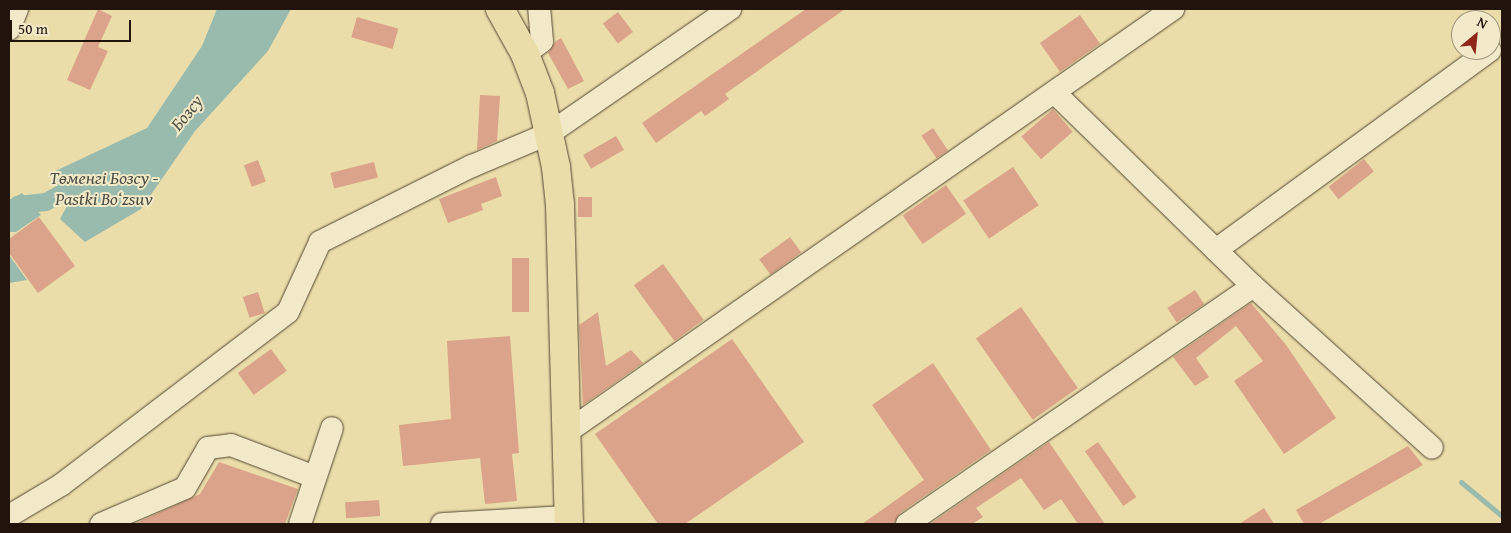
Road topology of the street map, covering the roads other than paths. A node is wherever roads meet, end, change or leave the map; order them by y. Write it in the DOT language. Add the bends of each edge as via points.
graph roads {
  1 [pos="17,9"];
  2 [pos="500,9"];
  3 [pos="539,9"];
  4 [pos="730,9"];
  5 [pos="1173,9"];
  6 [pos="9,29"];
  7 [pos="525,54"];
  8 [pos="1476,60"];
  9 [pos="1054,93"];
  10 [pos="550,133"];
  11 [pos="1216,250"];
  12 [pos="1253,286"];
  13 [pos="332,428"];
  14 [pos="564,434"];
  15 [pos="1432,448"];
  16 [pos="315,477"];
  17 [pos="9,516"];
  18 [pos="568,521"];
  19 [pos="101,524"];
  20 [pos="300,524"];
  21 [pos="442,524"];
  22 [pos="907,524"];
  1 -- 6 [label="street"];
  2 -- 7 [label="main road"];
  3 -- 7 [label="street" via="542,42"];
  4 -- 10 [label="street"];
  5 -- 9 [label="street"];
  7 -- 10 [label="main road"];
  8 -- 11 [label="street"];
  9 -- 11 [label="street"];
  9 -- 14 [label="street"];
  10 -- 14 [label="main road" via="560,206"];
  10 -- 17 [label="street" via="472,166 320,242 288,312 61,485"];
  11 -- 12 [label="street"];
  12 -- 15 [label="street"];
  12 -- 22 [label="street"];
  13 -- 16 [label="street"];
  14 -- 18 [label="main road"];
  16 -- 19 [label="street" via="231,446 208,448 185,488"];
  16 -- 20 [label="street"];
  18 -- 21 [label="street"];
}
